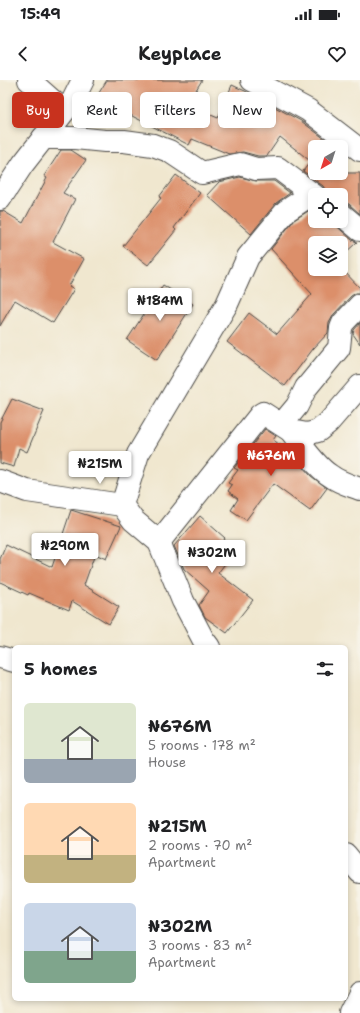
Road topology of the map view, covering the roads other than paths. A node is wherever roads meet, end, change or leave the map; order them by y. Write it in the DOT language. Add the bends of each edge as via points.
graph roads {
  1 [pos="29,80"];
  2 [pos="83,80"];
  3 [pos="252,80"];
  4 [pos="43,92"];
  5 [pos="64,111"];
  6 [pos="51,128"];
  7 [pos="43,138"];
  8 [pos="360,150"];
  9 [pos="308,190"];
  10 [pos="308,198"];
  11 [pos="0,199"];
  12 [pos="348,220"];
  13 [pos="360,230"];
  14 [pos="360,305"];
  15 [pos="360,386"];
  16 [pos="287,427"];
  17 [pos="0,481"];
  18 [pos="360,488"];
  19 [pos="122,504"];
  20 [pos="159,542"];
  21 [pos="208,645"];
  22 [pos="0,657"];
  23 [pos="12,660"];
  24 [pos="348,857"];
  25 [pos="360,872"];
  26 [pos="360,993"];
  27 [pos="350,1013"];
  1 -- 4 [label="street"];
  2 -- 5 [label="street"];
  3 -- 8 [label="street" via="308,110"];
  6 -- 7 [label="street"];
  7 -- 9 [label="street" via="124,141 153,146 169,151 202,173 240,164 256,169 278,168"];
  7 -- 11 [label="street"];
  10 -- 19 [label="street" via="286,211 248,257 227,304 138,454"];
  12 -- 13 [label="street"];
  14 -- 16 [label="street" via="343,323 338,348 306,388"];
  15 -- 16 [label="street" via="328,423 318,430 307,434"];
  16 -- 18 [label="street" via="304,450 330,476"];
  16 -- 20 [label="street" via="263,413 260,415"];
  17 -- 19 [label="street" via="27,491"];
  19 -- 20 [label="street" via="133,520"];
  20 -- 21 [label="street" via="183,601"];
  22 -- 23 [label="street"];
  24 -- 25 [label="street"];
  26 -- 27 [label="street"];
}
